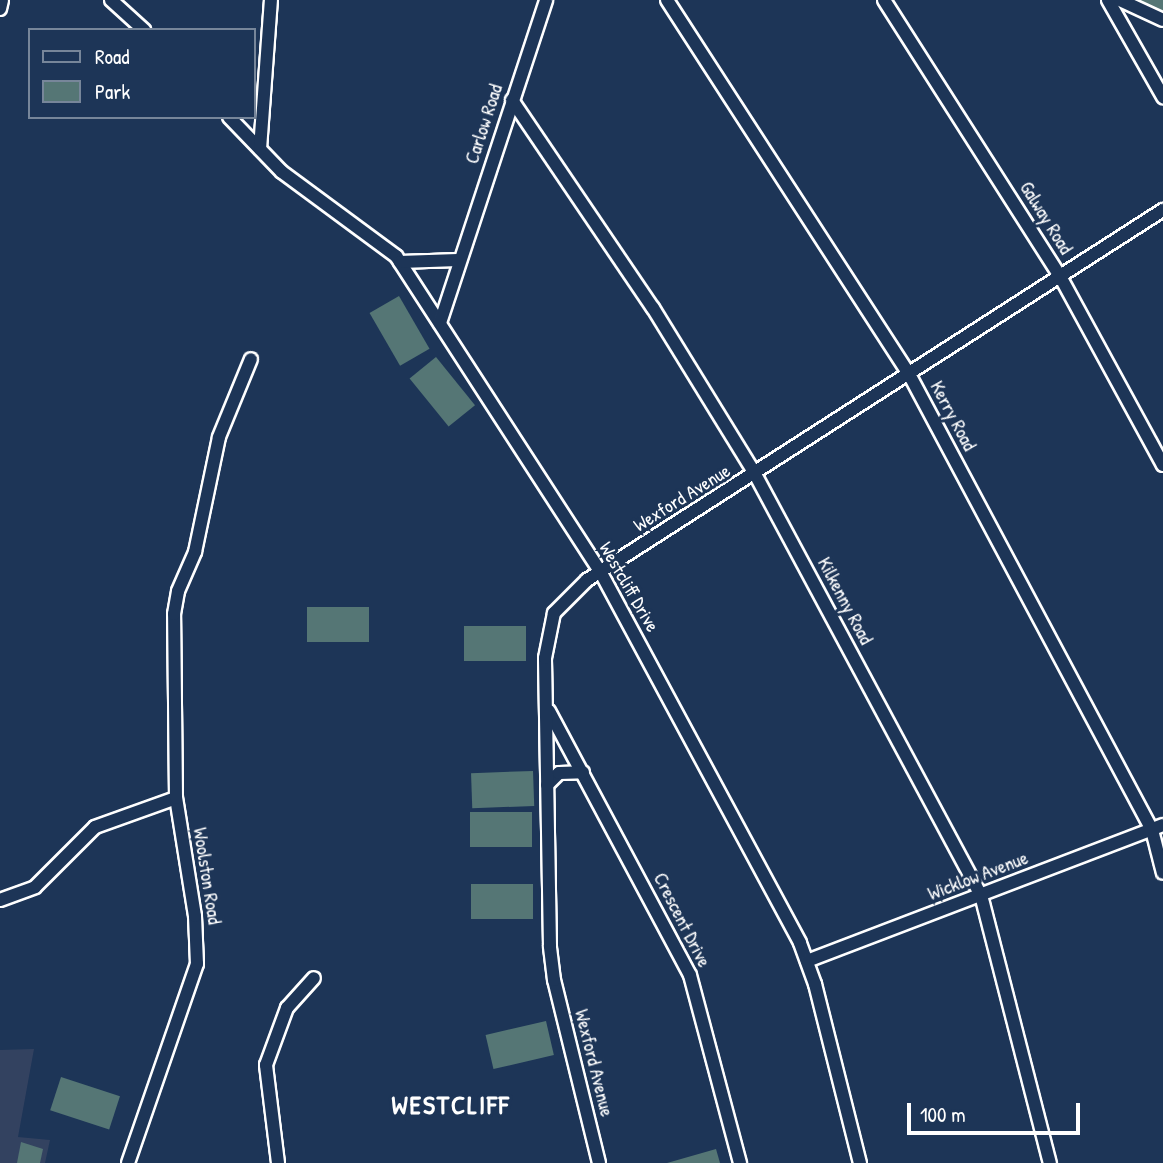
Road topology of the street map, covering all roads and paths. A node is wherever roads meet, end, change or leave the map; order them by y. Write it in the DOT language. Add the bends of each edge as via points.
graph roads {
  1 [pos="2,0"];
  2 [pos="111,0"];
  3 [pos="271,0"];
  4 [pos="545,0"];
  5 [pos="667,0"];
  6 [pos="884,0"];
  7 [pos="1108,0"];
  8 [pos="1120,0"];
  9 [pos="0,9"];
  10 [pos="1163,20"];
  11 [pos="142,28"];
  12 [pos="1163,96"];
  13 [pos="512,100"];
  14 [pos="231,119"];
  15 [pos="260,149"];
  16 [pos="1163,210"];
  17 [pos="458,260"];
  18 [pos="400,262"];
  19 [pos="1061,278"];
  20 [pos="440,323"];
  21 [pos="251,359"];
  22 [pos="909,374"];
  23 [pos="1163,465"];
  24 [pos="755,474"];
  25 [pos="600,571"];
  26 [pos="548,710"];
  27 [pos="583,772"];
  28 [pos="547,785"];
  29 [pos="176,798"];
  30 [pos="1158,827"];
  31 [pos="1163,873"];
  32 [pos="981,895"];
  33 [pos="0,900"];
  34 [pos="807,961"];
  35 [pos="314,978"];
  36 [pos="128,1163"];
  37 [pos="278,1163"];
  38 [pos="599,1163"];
  39 [pos="740,1163"];
  40 [pos="860,1163"];
  41 [pos="1050,1163"];
  1 -- 9 [label="street"];
  2 -- 11 [label="street"];
  3 -- 15 [label="street"];
  4 -- 13 [label="street, Carlow Road"];
  5 -- 22 [label="street, Kerry Road"];
  6 -- 19 [label="street, Galway Road"];
  7 -- 12 [label="street"];
  8 -- 10 [label="street"];
  13 -- 17 [label="street, Carlow Road"];
  13 -- 24 [label="street, Kilkenny Road" via="653,308"];
  14 -- 15 [label="street, Westcliff Drive"];
  15 -- 18 [label="street, Westcliff Drive" via="282,172 381,241"];
  16 -- 19 [label="street, Wexford Avenue"];
  17 -- 18 [label="street"];
  17 -- 20 [label="street, Carlow Road"];
  18 -- 20 [label="street, Westcliff Drive"];
  19 -- 22 [label="street, Wexford Avenue"];
  19 -- 23 [label="street, Galway Road"];
  20 -- 25 [label="street, Westcliff Drive"];
  21 -- 29 [label="street, Woolston Road" via="219,437 195,552 180,585 174,614"];
  22 -- 24 [label="street, Wexford Avenue"];
  22 -- 30 [label="street, Kerry Road"];
  24 -- 25 [label="street, Wexford Avenue"];
  24 -- 32 [label="street, Kilkenny Road"];
  25 -- 26 [label="street, Wexford Avenue" via="569,593 551,619 545,643"];
  25 -- 34 [label="street, Westcliff Drive"];
  26 -- 27 [label="street, Crescent Drive"];
  26 -- 28 [label="street, Wexford Avenue"];
  27 -- 28 [label="street" via="559,773"];
  27 -- 39 [label="street, Crescent Drive" via="690,975"];
  28 -- 38 [label="street, Wexford Avenue" via="552,969"];
  29 -- 33 [label="street" via="95,827 35,887"];
  29 -- 36 [label="street, Woolston Road" via="195,916 197,964"];
  30 -- 31 [label="street, Kerry Road"];
  30 -- 32 [label="street, Wicklow Avenue"];
  32 -- 34 [label="street, Wicklow Avenue"];
  32 -- 41 [label="street, Kilkenny Road"];
  34 -- 40 [label="street, Westcliff Drive"];
  35 -- 37 [label="street" via="287,1008 267,1065"];
}
